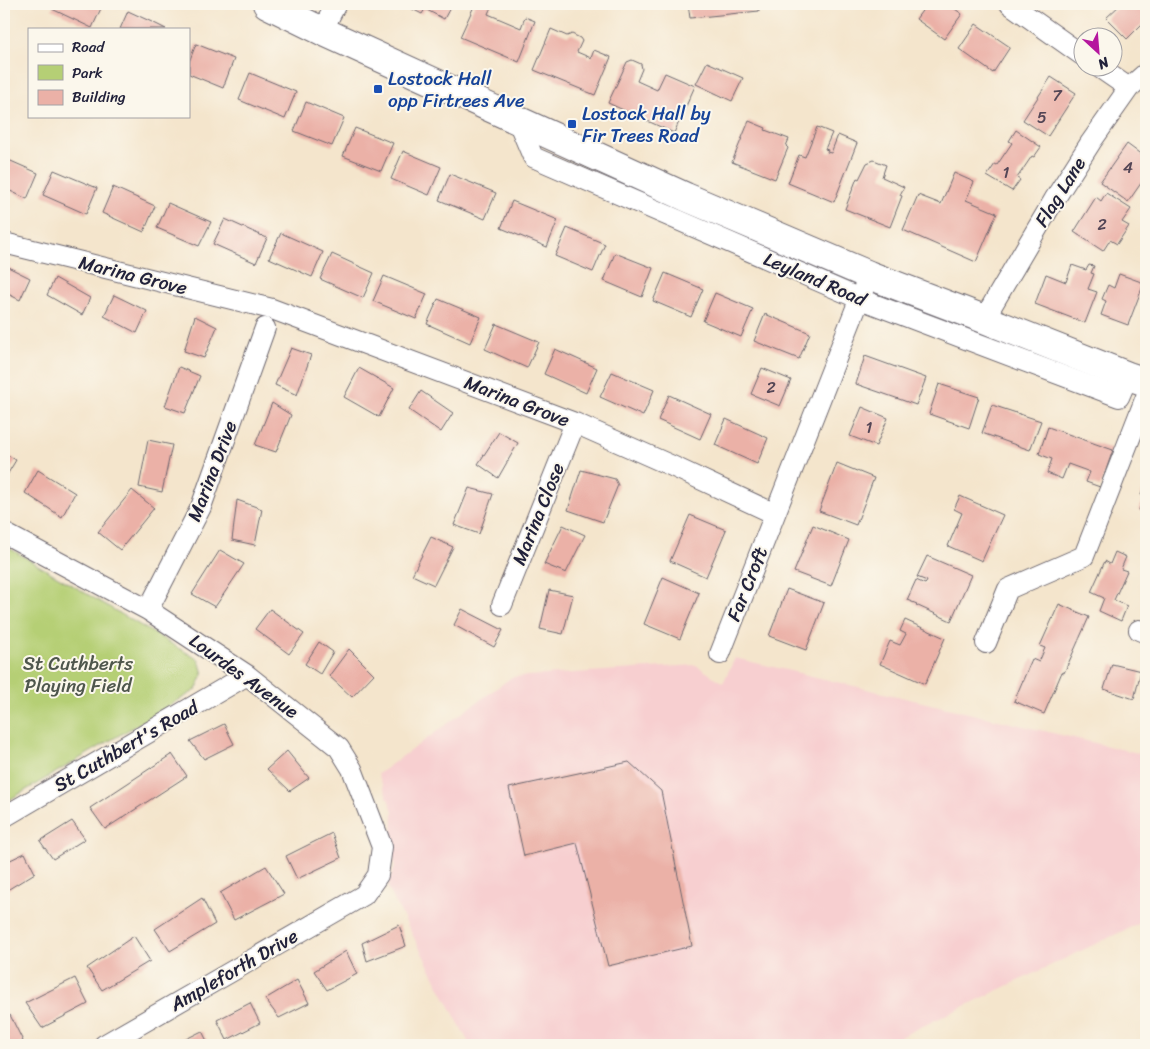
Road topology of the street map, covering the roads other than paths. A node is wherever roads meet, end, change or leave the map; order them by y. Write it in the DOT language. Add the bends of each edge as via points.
graph roads {
  1 [pos="267,4"];
  2 [pos="336,4"];
  3 [pos="1010,4"];
  4 [pos="322,31"];
  5 [pos="1072,48"];
  6 [pos="1146,72"];
  7 [pos="1114,78"];
  8 [pos="1129,88"];
  9 [pos="4,243"];
  10 [pos="865,287"];
  11 [pos="984,319"];
  12 [pos="265,328"];
  13 [pos="1137,379"];
  14 [pos="1146,397"];
  15 [pos="575,423"];
  16 [pos="775,514"];
  17 [pos="4,533"];
  18 [pos="502,605"];
  19 [pos="148,610"];
  20 [pos="986,643"];
  21 [pos="720,654"];
  22 [pos="247,675"];
  23 [pos="4,817"];
  24 [pos="364,895"];
  25 [pos="104,1045"];
  1 -- 4 [label="main road, Leyland Road"];
  2 -- 4 [label="street"];
  3 -- 5 [label="street"];
  4 -- 10 [label="main road, Leyland Road" via="686,197"];
  6 -- 8 [label="street, Flag Lane"];
  7 -- 8 [label="street"];
  8 -- 11 [label="street, Flag Lane" via="1054,200"];
  9 -- 15 [label="street, Marina Grove" via="272,309"];
  10 -- 11 [label="main road, Leyland Road"];
  10 -- 13 [label="street, Leyland Road" via="1119,397"];
  10 -- 16 [label="street"];
  11 -- 13 [label="main road, Leyland Road"];
  12 -- 19 [label="street, Marina Drive" via="201,507"];
  14 -- 20 [label="street" via="1084,556 1008,589"];
  15 -- 16 [label="street, Marina Grove"];
  15 -- 18 [label="street, Marina Close"];
  16 -- 21 [label="street, Far Croft"];
  17 -- 19 [label="street, Lourdes Avenue"];
  19 -- 22 [label="street, Lourdes Avenue"];
  22 -- 23 [label="street, St Cuthbert's Road"];
  22 -- 24 [label="street, Lourdes Avenue" via="340,748 352,769 382,847 378,875"];
  24 -- 25 [label="street, Ampleforth Drive"];
}
